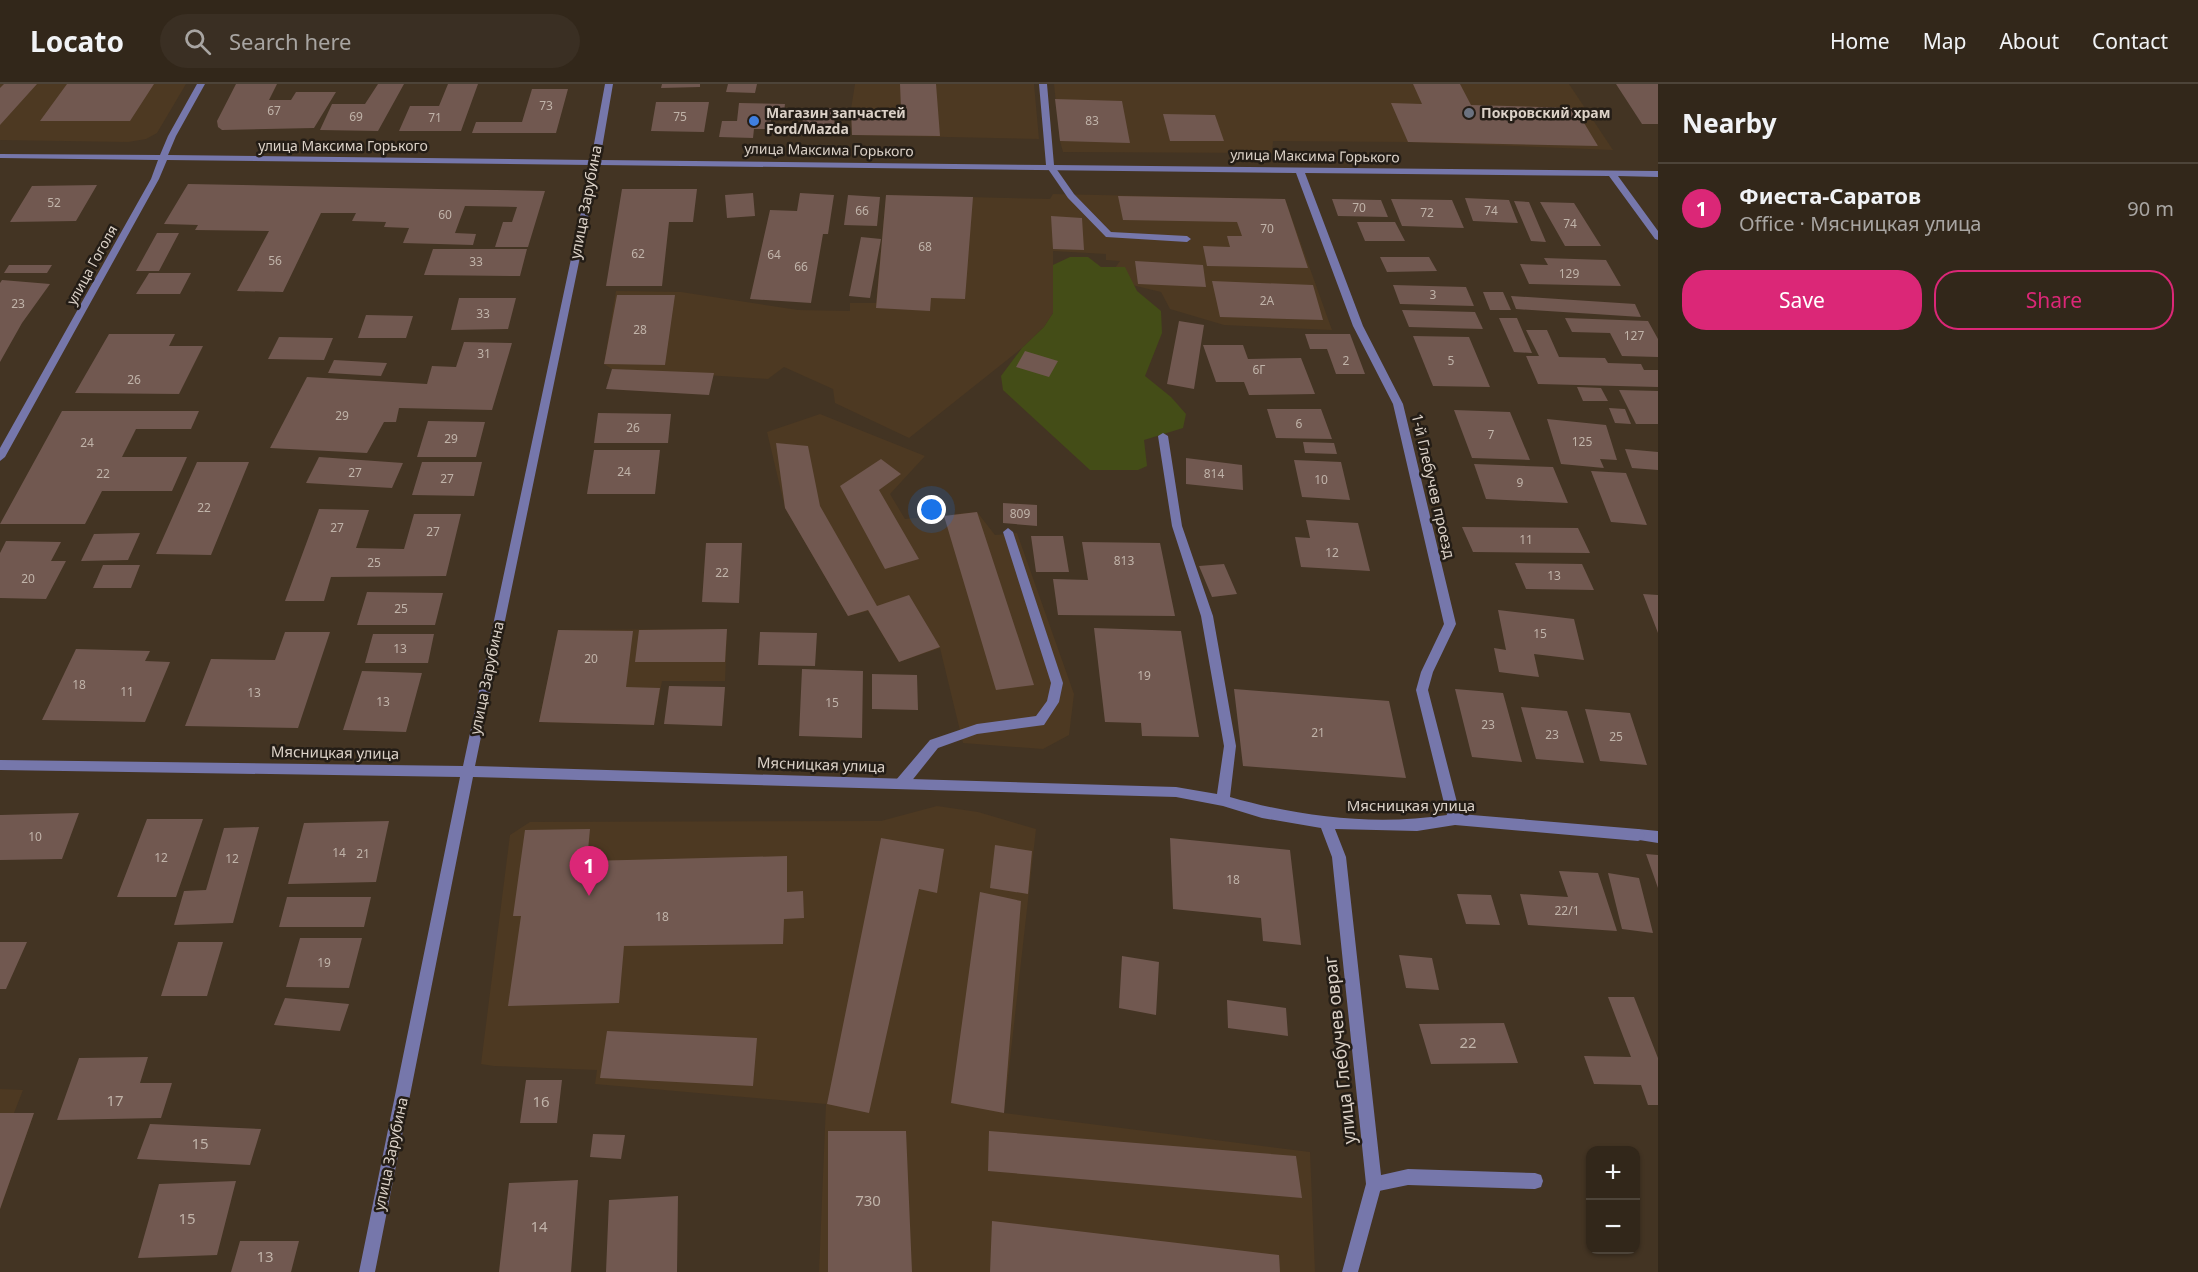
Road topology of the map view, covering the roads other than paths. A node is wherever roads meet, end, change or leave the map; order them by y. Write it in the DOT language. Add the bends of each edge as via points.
graph roads {
  1 [pos="201,84"];
  2 [pos="609,84"];
  3 [pos="1043,84"];
  4 [pos="0,156"];
  5 [pos="163,158"];
  6 [pos="594,161"];
  7 [pos="1050,166"];
  8 [pos="1299,170"];
  9 [pos="1612,174"];
  10 [pos="1658,174"];
  11 [pos="1658,237"];
  12 [pos="1187,239"];
  13 [pos="1163,436"];
  14 [pos="0,457"];
  15 [pos="1008,532"];
  16 [pos="0,765"];
  17 [pos="468,772"];
  18 [pos="901,784"];
  19 [pos="1224,801"];
  20 [pos="1455,819"];
  21 [pos="1326,822"];
  22 [pos="1658,837"];
  23 [pos="1535,1181"];
  24 [pos="1374,1184"];
  25 [pos="367,1272"];
  26 [pos="1350,1272"];
  1 -- 5 [label="street, улица Гоголя"];
  2 -- 6 [label="street, улица Зарубина"];
  3 -- 7 [label="street" via="1040,95"];
  4 -- 5 [label="street, улица Максима Горького"];
  5 -- 6 [label="street, улица Максима Горького"];
  5 -- 14 [label="street, улица Гоголя" via="155,179"];
  6 -- 7 [label="street, улица Максима Горького"];
  6 -- 17 [label="street, улица Зарубина"];
  7 -- 8 [label="street, улица Максима Горького"];
  7 -- 12 [label="street" via="1071,196 1109,235"];
  8 -- 9 [label="street, улица Максима Горького"];
  8 -- 20 [label="street, 1-й Глебучев проезд" via="1358,326 1401,416 1450,624 1422,690"];
  9 -- 10 [label="street, улица Максима Горького"];
  9 -- 11 [label="street"];
  13 -- 19 [label="street" via="1177,526 1207,616 1230,746"];
  15 -- 18 [label="street" via="1057,683 1053,702 1040,721 977,729 934,744"];
  16 -- 17 [label="street, Мясницкая улица"];
  17 -- 18 [label="street, Мясницкая улица"];
  17 -- 25 [label="street, улица Зарубина"];
  18 -- 19 [label="street, Мясницкая улица" via="1176,792"];
  19 -- 21 [label="street, Мясницкая улица" via="1262,812"];
  20 -- 21 [label="street, Мясницкая улица" via="1417,825"];
  20 -- 22 [label="street, Мясницкая улица"];
  21 -- 24 [label="street, улица Глебучев овраг" via="1339,857"];
  23 -- 24 [label="street" via="1408,1177"];
  24 -- 26 [label="street, улица Глебучев овраг"];
}
